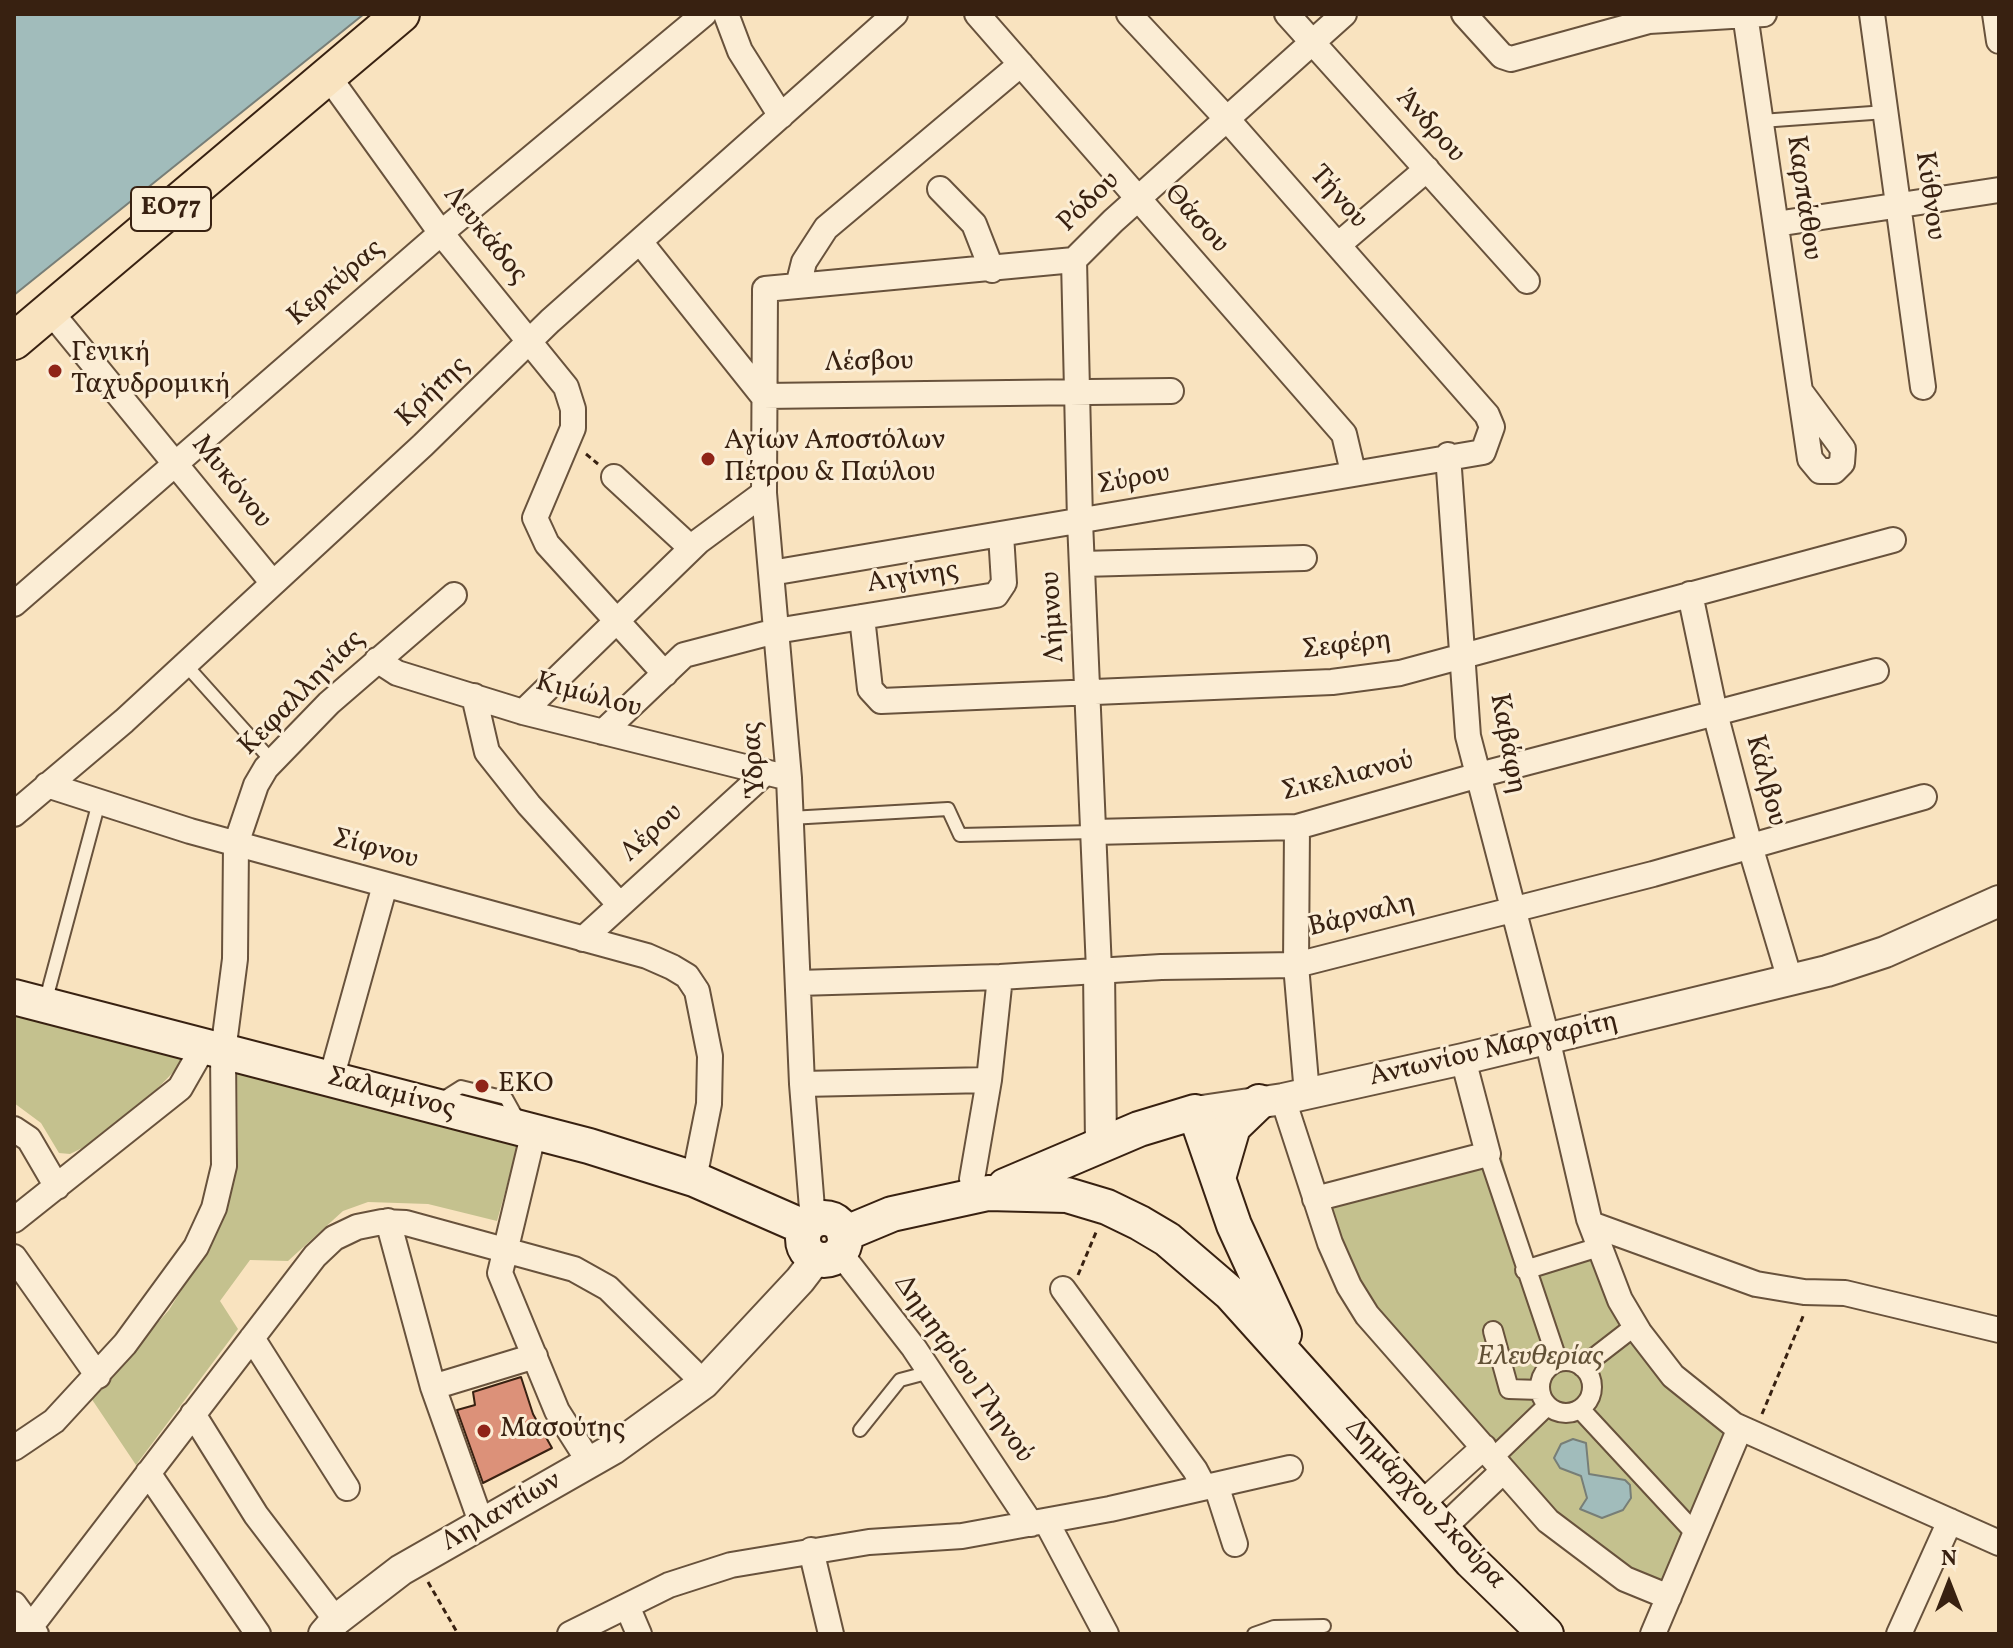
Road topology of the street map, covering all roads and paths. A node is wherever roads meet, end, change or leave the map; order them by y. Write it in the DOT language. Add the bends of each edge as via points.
graph roads {
  1 [pos="401,14"];
  2 [pos="704,14"];
  3 [pos="726,14"];
  4 [pos="895,14"];
  5 [pos="977,14"];
  6 [pos="1129,14"];
  7 [pos="1287,14"];
  8 [pos="1344,14"];
  9 [pos="1464,14"];
  10 [pos="1872,14"];
  11 [pos="1995,14"];
  12 [pos="1752,15"];
  13 [pos="1999,41"];
  14 [pos="1312,42"];
  15 [pos="1021,64"];
  16 [pos="328,76"];
  17 [pos="1886,112"];
  18 [pos="781,116"];
  19 [pos="1227,119"];
  20 [pos="1761,121"];
  21 [pos="1427,169"];
  22 [pos="940,189"];
  23 [pos="1999,190"];
  24 [pos="1136,200"];
  25 [pos="1898,205"];
  26 [pos="1776,224"];
  27 [pos="441,233"];
  28 [pos="641,243"];
  29 [pos="1338,245"];
  30 [pos="1074,260"];
  31 [pos="992,270"];
  32 [pos="1527,281"];
  33 [pos="798,286"];
  34 [pos="765,289"];
  35 [pos="50,311"];
  36 [pos="14,341"];
  37 [pos="531,341"];
  38 [pos="1923,387"];
  39 [pos="1171,391"];
  40 [pos="1800,391"];
  41 [pos="1078,392"];
  42 [pos="763,396"];
  43 [pos="1492,427"];
  44 [pos="1831,433"];
  45 [pos="567,438"];
  46 [pos="1807,443"];
  47 [pos="1448,455"];
  48 [pos="176,464"];
  49 [pos="1353,472"];
  50 [pos="614,477"];
  51 [pos="764,493"];
  52 [pos="1080,521"];
  53 [pos="1001,534"];
  54 [pos="1893,540"];
  55 [pos="691,548"];
  56 [pos="1304,558"];
  57 [pos="1082,564"];
  58 [pos="771,573"];
  59 [pos="272,582"];
  60 [pos="1690,594"];
  61 [pos="454,595"];
  62 [pos="14,604"];
  63 [pos="862,617"];
  64 [pos="617,621"];
  65 [pos="776,631"];
  66 [pos="1462,656"];
  67 [pos="377,660"];
  68 [pos="185,664"];
  69 [pos="1876,671"];
  70 [pos="665,674"];
  71 [pos="1089,690"];
  72 [pos="474,696"];
  73 [pos="523,712"];
  74 [pos="1715,713"];
  75 [pos="603,732"];
  76 [pos="272,761"];
  77 [pos="1479,775"];
  78 [pos="777,776"];
  79 [pos="47,785"];
  80 [pos="1924,797"];
  81 [pos="99,802"];
  82 [pos="15,812"];
  83 [pos="790,818"];
  84 [pos="1297,827"];
  85 [pos="1094,832"];
  86 [pos="236,844"];
  87 [pos="1750,846"];
  88 [pos="385,885"];
  89 [pos="1999,901"];
  90 [pos="620,905"];
  91 [pos="1513,909"];
  92 [pos="583,939"];
  93 [pos="1296,965"];
  94 [pos="1099,970"];
  95 [pos="1000,977"];
  96 [pos="1790,980"];
  97 [pos="798,983"];
  98 [pos="29,1001"];
  99 [pos="1547,1038"];
  100 [pos="214,1049"];
  101 [pos="1463,1059"];
  102 [pos="331,1079"];
  103 [pos="989,1080"];
  104 [pos="802,1084"];
  105 [pos="1283,1098"];
  106 [pos="442,1099"];
  107 [pos="1195,1112"];
  108 [pos="525,1123"];
  109 [pos="14,1129"];
  110 [pos="1101,1145"];
  111 [pos="1488,1154"];
  112 [pos="1219,1175"];
  113 [pos="694,1179"];
  114 [pos="1062,1181"];
  115 [pos="980,1186"];
  116 [pos="57,1187"];
  117 [pos="1315,1199"];
  118 [pos="1107,1207"];
  119 [pos="14,1220"];
  120 [pos="388,1221"];
  121 [pos="1234,1225"];
  122 [pos="1595,1235"];
  123 [pos="824,1239"];
  124 [pos="505,1248"];
  125 [pos="1185,1255"];
  126 [pos="14,1257"];
  127 [pos="1525,1270"];
  128 [pos="1813,1292"];
  129 [pos="1065,1293"];
  130 [pos="1635,1326"];
  131 [pos="1999,1330"];
  132 [pos="1493,1331"];
  133 [pos="252,1338"];
  134 [pos="535,1356"];
  135 [pos="1558,1362"];
  136 [pos="1582,1367"];
  137 [pos="930,1372"];
  138 [pos="1306,1373"];
  139 [pos="98,1376"];
  140 [pos="704,1383"];
  141 [pos="433,1387"];
  142 [pos="1544,1398"];
  143 [pos="1581,1410"];
  144 [pos="193,1414"];
  145 [pos="860,1430"];
  146 [pos="1746,1432"];
  147 [pos="14,1448"];
  148 [pos="1493,1459"];
  149 [pos="590,1463"];
  150 [pos="1290,1468"];
  151 [pos="148,1473"];
  152 [pos="1210,1486"];
  153 [pos="347,1488"];
  154 [pos="1431,1517"];
  155 [pos="1950,1521"];
  156 [pos="1039,1522"];
  157 [pos="482,1525"];
  158 [pos="1695,1533"];
  159 [pos="1999,1543"];
  160 [pos="1235,1544"];
  161 [pos="811,1550"];
  162 [pos="416,1561"];
  163 [pos="1669,1597"];
  164 [pos="14,1604"];
  165 [pos="627,1606"];
  166 [pos="1324,1626"];
  167 [pos="330,1627"];
  168 [pos="31,1631"];
  169 [pos="258,1634"];
  170 [pos="458,1634"];
  171 [pos="570,1634"];
  172 [pos="639,1634"];
  173 [pos="831,1634"];
  174 [pos="1106,1634"];
  175 [pos="1254,1634"];
  176 [pos="1546,1634"];
  177 [pos="1653,1634"];
  178 [pos="1899,1634"];
  1 -- 16 [label="main road, ΕΟ77"];
  2 -- 27 [label="street, Κερκύρας"];
  3 -- 18 [label="street" via="740,51"];
  4 -- 18 [label="street, Κρήτης"];
  5 -- 15 [label="street, Θάσου"];
  6 -- 19 [label="street, Τήνου"];
  7 -- 14 [label="street, Άνδρου"];
  8 -- 14 [label="street, Ρόδου"];
  9 -- 12 [label="street" via="1502,56 1511,59 1649,21"];
  10 -- 17 [label="street, Κύθνου"];
  11 -- 13 [label="street"];
  12 -- 20 [label="street, Καρπάθου"];
  14 -- 19 [label="street, Ρόδου"];
  14 -- 21 [label="street, Άνδρου"];
  15 -- 24 [label="street, Θάσου"];
  15 -- 33 [label="street" via="826,228 804,262"];
  16 -- 27 [label="street, Λευκάδος"];
  16 -- 35 [label="main road, ΕΟ77"];
  17 -- 20 [label="lane"];
  17 -- 25 [label="street, Κύθνου"];
  18 -- 28 [label="street, Κρήτης"];
  19 -- 24 [label="street, Ρόδου"];
  19 -- 29 [label="street, Τήνου"];
  20 -- 26 [label="street, Καρπάθου"];
  21 -- 29 [label="street"];
  21 -- 32 [label="street, Άνδρου"];
  22 -- 31 [label="street" via="974,224"];
  23 -- 25 [label="street"];
  24 -- 30 [label="street, Ρόδου"];
  24 -- 49 [label="street, Θάσου" via="1344,434"];
  25 -- 26 [label="street"];
  25 -- 38 [label="street, Κύθνου"];
  26 -- 40 [label="street, Καρπάθου"];
  27 -- 37 [label="street, Λευκάδος"];
  27 -- 48 [label="street, Κερκύρας"];
  28 -- 37 [label="street, Κρήτης"];
  28 -- 42 [label="street"];
  29 -- 43 [label="street, Τήνου"];
  30 -- 31 [label="street, Ρόδου"];
  30 -- 41 [label="street, Λήμνου"];
  31 -- 33 [label="street, Ρόδου"];
  33 -- 34 [label="street, Ρόδου"];
  34 -- 42 [label="street, Ύδρας"];
  35 -- 36 [label="main road, ΕΟ77"];
  35 -- 48 [label="street, Μυκόνου"];
  37 -- 45 [label="street, Λευκάδος" via="566,387 573,409"];
  37 -- 59 [label="street, Κρήτης"];
  39 -- 41 [label="street, Λέσβου"];
  40 -- 44 [label="street, Καρπάθου"];
  40 -- 46 [label="street, Καρπάθου"];
  41 -- 42 [label="street, Λέσβου"];
  41 -- 52 [label="street, Λήμνου"];
  42 -- 51 [label="street, Ύδρας"];
  43 -- 47 [label="street, Σύρου" via="1483,452"];
  44 -- 46 [label="lane"];
  44 -- 46 [label="street, Καρπάθου" via="1844,455 1834,471 1815,469"];
  45 -- 50 [label="path"];
  45 -- 64 [label="street, Λευκάδος" via="535,518 547,544"];
  47 -- 49 [label="street, Σύρου"];
  47 -- 66 [label="street, Καβάφη"];
  48 -- 59 [label="street, Μυκόνου"];
  48 -- 62 [label="street, Κερκύρας"];
  49 -- 52 [label="street, Σύρου"];
  50 -- 55 [label="street"];
  51 -- 55 [label="street"];
  51 -- 58 [label="street, Ύδρας"];
  52 -- 53 [label="street, Σύρου"];
  52 -- 57 [label="street, Λήμνου"];
  53 -- 58 [label="street, Σύρου"];
  53 -- 63 [label="street, Αιγίνης" via="1004,583 996,595"];
  54 -- 60 [label="street, Σεφέρη"];
  55 -- 64 [label="street"];
  56 -- 57 [label="street"];
  57 -- 71 [label="street, Λήμνου"];
  58 -- 65 [label="street, Ύδρας"];
  59 -- 68 [label="street, Κρήτης"];
  60 -- 66 [label="street, Σεφέρη"];
  60 -- 74 [label="street, Κάλβου"];
  61 -- 67 [label="street, Κεφαλληνίας"];
  63 -- 65 [label="street, Αιγίνης"];
  63 -- 71 [label="street, Σεφέρη" via="869,686 879,700"];
  64 -- 70 [label="street, Λευκάδος"];
  64 -- 73 [label="street"];
  65 -- 70 [label="street, Αιγίνης" via="684,655"];
  65 -- 78 [label="street, Ύδρας"];
  66 -- 71 [label="street, Σεφέρη" via="1390,675 1332,682"];
  66 -- 77 [label="street, Καβάφη" via="1468,736"];
  67 -- 72 [label="street, Κιμώλου" via="397,673"];
  67 -- 76 [label="street, Κεφαλληνίας"];
  68 -- 76 [label="lane"];
  68 -- 79 [label="street, Κρήτης"];
  69 -- 74 [label="street, Σικελιανού"];
  70 -- 75 [label="street, Αιγίνης"];
  71 -- 85 [label="street, Λήμνου"];
  72 -- 73 [label="street, Κιμώλου"];
  72 -- 90 [label="street" via="487,752"];
  73 -- 75 [label="street, Κιμώλου"];
  74 -- 77 [label="street, Σικελιανού"];
  74 -- 87 [label="street, Κάλβου"];
  75 -- 78 [label="street, Κιμώλου"];
  76 -- 86 [label="street, Κεφαλληνίας" via="256,785"];
  77 -- 84 [label="street, Σικελιανού"];
  77 -- 91 [label="street, Καβάφη"];
  78 -- 83 [label="street, Ύδρας"];
  78 -- 90 [label="street, Λέρου"];
  79 -- 81 [label="street, Σίφνου"];
  79 -- 82 [label="street, Κρήτης"];
  80 -- 87 [label="street, Βάρναλη"];
  81 -- 86 [label="street, Σίφνου"];
  81 -- 98 [label="lane"];
  83 -- 85 [label="lane, Σικελιανού" via="948,809 960,835"];
  83 -- 97 [label="street, Ύδρας"];
  84 -- 85 [label="street, Σικελιανού"];
  84 -- 93 [label="street"];
  85 -- 94 [label="street, Λήμνου"];
  86 -- 88 [label="street, Σίφνου"];
  86 -- 100 [label="street, Κεφαλληνίας" via="235,959"];
  87 -- 91 [label="street, Βάρναλη"];
  87 -- 96 [label="street, Κάλβου"];
  88 -- 92 [label="street, Σίφνου"];
  88 -- 102 [label="street"];
  89 -- 96 [label="street, Αντωνίου Μαργαρίτη" via="1885,952"];
  90 -- 92 [label="street, Λέρου"];
  91 -- 93 [label="street, Βάρναλη"];
  91 -- 99 [label="street, Καβάφη"];
  92 -- 113 [label="street, Σίφνου" via="647,956 687,976 697,991 710,1056 709,1104"];
  93 -- 94 [label="street, Βάρναλη"];
  93 -- 105 [label="street"];
  94 -- 95 [label="street, Βάρναλη"];
  94 -- 110 [label="street"];
  95 -- 97 [label="street, Βάρναλη"];
  95 -- 103 [label="street"];
  96 -- 99 [label="street, Αντωνίου Μαργαρίτη"];
  97 -- 104 [label="street, Ύδρας"];
  98 -- 100 [label="main road, Σαλαμίνος"];
  99 -- 101 [label="street, Αντωνίου Μαργαρίτη"];
  99 -- 122 [label="street, Καβάφη"];
  100 -- 102 [label="main road, Σαλαμίνος"];
  100 -- 116 [label="street" via="180,1088"];
  100 -- 139 [label="street" via="224,1166 214,1208 165,1293"];
  101 -- 105 [label="street, Αντωνίου Μαργαρίτη"];
  101 -- 111 [label="street"];
  102 -- 108 [label="main road, Σαλαμίνος"];
  103 -- 104 [label="street"];
  103 -- 115 [label="street"];
  104 -- 123 [label="street, Ύδρας"];
  105 -- 107 [label="street, Αντωνίου Μαργαρίτη"];
  105 -- 112 [label="main road" via="1233,1127"];
  105 -- 117 [label="street"];
  106 -- 108 [label="lane" via="461,1087 506,1098"];
  107 -- 110 [label="main road, Αντωνίου Μαργαρίτη"];
  107 -- 112 [label="main road"];
  108 -- 113 [label="main road, Σαλαμίνος"];
  108 -- 124 [label="street"];
  109 -- 116 [label="street" via="29,1139"];
  110 -- 114 [label="main road, Αντωνίου Μαργαρίτη"];
  111 -- 117 [label="street"];
  111 -- 127 [label="street" via="1500,1207"];
  112 -- 121 [label="main road"];
  113 -- 123 [label="main road, Σαλαμίνος"];
  114 -- 115 [label="main road"];
  114 -- 118 [label="main road"];
  115 -- 123 [label="main road"];
  116 -- 119 [label="street"];
  117 -- 148 [label="street" via="1349,1286 1367,1315"];
  118 -- 125 [label="main road"];
  118 -- 129 [label="path"];
  120 -- 124 [label="street"];
  120 -- 133 [label="street" via="357,1227 324,1246"];
  120 -- 141 [label="street"];
  121 -- 125 [label="main road" via="1223,1253 1208,1258"];
  121 -- 138 [label="main road"];
  122 -- 127 [label="street"];
  122 -- 128 [label="street" via="1756,1284"];
  122 -- 130 [label="street, Καβάφη"];
  123 -- 137 [label="street, Δημητρίου Γληνού"];
  123 -- 140 [label="street, Ληλαντίων"];
  124 -- 134 [label="street" via="500,1273"];
  124 -- 140 [label="street" via="563,1265 605,1286"];
  125 -- 138 [label="main road" via="1230,1293"];
  126 -- 139 [label="street"];
  127 -- 135 [label="street"];
  128 -- 131 [label="street" via="1845,1293"];
  128 -- 146 [label="path"];
  129 -- 152 [label="street"];
  130 -- 136 [label="street"];
  130 -- 146 [label="street, Καβάφη" via="1680,1382"];
  132 -- 142 [label="street" via="1509,1389"];
  133 -- 144 [label="street"];
  133 -- 153 [label="street"];
  134 -- 141 [label="street"];
  134 -- 149 [label="street" via="557,1411"];
  135 -- 136 [label="street"];
  135 -- 142 [label="street" via="1544,1372"];
  136 -- 143 [label="street" via="1593,1388"];
  137 -- 145 [label="lane" via="900,1380"];
  137 -- 156 [label="street, Δημητρίου Γληνού"];
  138 -- 154 [label="main road, Δημάρχου Σκούρα"];
  139 -- 147 [label="street" via="54,1421"];
  140 -- 149 [label="street, Ληλαντίων"];
  141 -- 157 [label="street"];
  142 -- 143 [label="street" via="1564,1414"];
  142 -- 148 [label="street"];
  143 -- 158 [label="street"];
  144 -- 151 [label="street"];
  144 -- 167 [label="street"];
  146 -- 155 [label="street, Καβάφη"];
  146 -- 158 [label="street"];
  148 -- 154 [label="street"];
  148 -- 154 [label="street"];
  148 -- 163 [label="street" via="1548,1521 1583,1550 1625,1579"];
  149 -- 157 [label="street, Ληλαντίων"];
  150 -- 152 [label="street"];
  151 -- 168 [label="street"];
  151 -- 169 [label="street"];
  152 -- 156 [label="street"];
  152 -- 160 [label="street"];
  154 -- 176 [label="main road, Δημάρχου Σκούρα"];
  155 -- 159 [label="street, Καβάφη"];
  155 -- 178 [label="street"];
  156 -- 161 [label="street" via="962,1536"];
  156 -- 174 [label="street, Δημητρίου Γληνού"];
  157 -- 162 [label="street, Ληλαντίων"];
  158 -- 163 [label="street"];
  161 -- 165 [label="street" via="731,1565 669,1585"];
  161 -- 173 [label="street"];
  162 -- 167 [label="street, Ληλαντίων"];
  162 -- 170 [label="path"];
  163 -- 177 [label="street"];
  164 -- 168 [label="street"];
  165 -- 171 [label="street"];
  165 -- 172 [label="street"];
  166 -- 175 [label="lane" via="1274,1627"];
}
